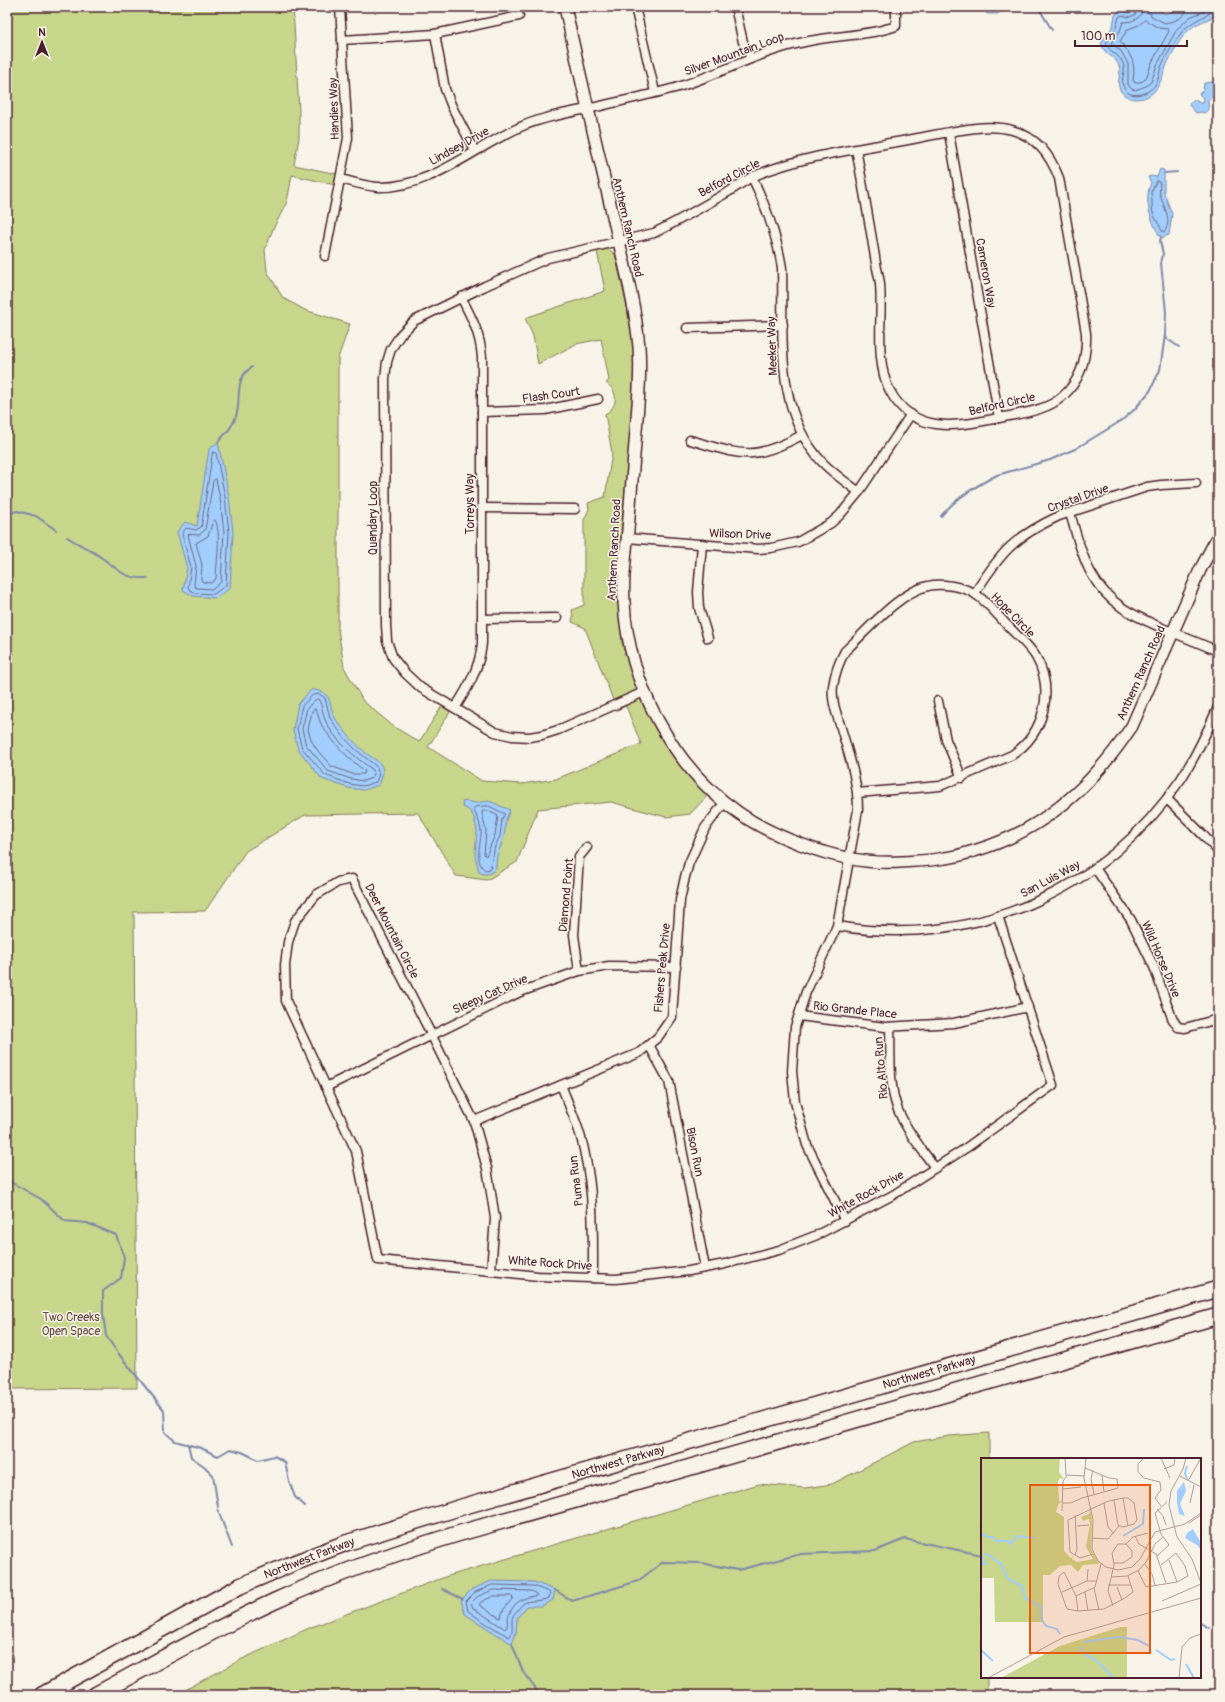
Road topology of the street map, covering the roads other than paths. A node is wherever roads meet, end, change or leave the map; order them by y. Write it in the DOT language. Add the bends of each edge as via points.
graph roads {
  1 [pos="340,7"];
  2 [pos="565,7"];
  3 [pos="635,7"];
  4 [pos="735,7"];
  5 [pos="896,7"];
  6 [pos="520,16"];
  7 [pos="435,34"];
  8 [pos="342,40"];
  9 [pos="751,58"];
  10 [pos="656,92"];
  11 [pos="587,109"];
  12 [pos="949,133"];
  13 [pos="856,149"];
  14 [pos="475,151"];
  15 [pos="752,177"];
  16 [pos="341,179"];
  17 [pos="619,241"];
  18 [pos="325,256"];
  19 [pos="461,297"];
  20 [pos="783,325"];
  21 [pos="687,328"];
  22 [pos="598,399"];
  23 [pos="482,412"];
  24 [pos="911,414"];
  25 [pos="999,418"];
  26 [pos="802,435"];
  27 [pos="690,440"];
  28 [pos="1196,483"];
  29 [pos="859,492"];
  30 [pos="482,508"];
  31 [pos="575,509"];
  32 [pos="1070,513"];
  33 [pos="1218,536"];
  34 [pos="627,538"];
  35 [pos="702,544"];
  36 [pos="974,593"];
  37 [pos="556,618"];
  38 [pos="482,619"];
  39 [pos="1173,632"];
  40 [pos="708,638"];
  41 [pos="1218,651"];
  42 [pos="644,692"];
  43 [pos="938,701"];
  44 [pos="1218,707"];
  45 [pos="455,708"];
  46 [pos="962,778"];
  47 [pos="857,793"];
  48 [pos="1167,799"];
  49 [pos="725,802"];
  50 [pos="587,847"];
  51 [pos="1218,851"];
  52 [pos="849,858"];
  53 [pos="1095,868"];
  54 [pos="998,916"];
  55 [pos="837,926"];
  56 [pos="676,967"];
  57 [pos="580,971"];
  58 [pos="1028,1007"];
  59 [pos="799,1016"];
  60 [pos="1218,1019"];
  61 [pos="890,1027"];
  62 [pos="432,1035"];
  63 [pos="649,1045"];
  64 [pos="561,1085"];
  65 [pos="326,1087"];
  66 [pos="474,1121"];
  67 [pos="934,1168"];
  68 [pos="845,1221"];
  69 [pos="705,1268"];
  70 [pos="491,1271"];
  71 [pos="593,1278"];
  72 [pos="1218,1289"];
  73 [pos="1218,1316"];
  74 [pos="42,1695"];
  75 [pos="95,1695"];
  1 -- 8 [label="street, Handies Way"];
  2 -- 11 [label="street, Anthem Ranch Road"];
  3 -- 10 [label="street"];
  4 -- 9 [label="street" via="743,42"];
  5 -- 9 [label="street, Silver Mountain Loop" via="896,26 878,32 809,41"];
  6 -- 7 [label="street"];
  7 -- 8 [label="street"];
  7 -- 14 [label="street" via="445,89"];
  8 -- 16 [label="street, Handies Way" via="348,134"];
  9 -- 10 [label="street, Silver Mountain Loop" via="712,75"];
  10 -- 11 [label="street, Silver Mountain Loop"];
  11 -- 14 [label="street, Lindsey Drive" via="526,124"];
  11 -- 17 [label="street, Anthem Ranch Road"];
  12 -- 13 [label="street, Belford Circle"];
  12 -- 25 [label="street, Cameron Way"];
  12 -- 25 [label="street, Belford Circle" via="985,127 1013,130 1036,142 1044,150 1059,178 1086,333 1087,349 1084,364 1072,386 1063,396 1039,409"];
  13 -- 15 [label="street, Belford Circle" via="800,160"];
  13 -- 24 [label="street, Belford Circle" via="880,282 882,365 885,380 899,404"];
  14 -- 16 [label="street, Lindsey Drive" via="436,173 415,182 396,186 375,187"];
  15 -- 17 [label="street, Belford Circle" via="669,226"];
  15 -- 20 [label="street, Meeker Way" via="768,214 780,252"];
  16 -- 18 [label="street, Handies Way"];
  17 -- 19 [label="street, Quandary Loop" via="548,258"];
  17 -- 34 [label="street, Anthem Ranch Road" via="636,326 640,367"];
  19 -- 23 [label="street, Torreys Way" via="481,342"];
  19 -- 45 [label="street, Quandary Loop" via="414,321 401,334 391,349 385,378 387,641 393,658 405,674 421,688"];
  20 -- 21 [label="street"];
  20 -- 26 [label="street, Meeker Way" via="787,391"];
  22 -- 23 [label="street, Flash Court" via="545,410"];
  23 -- 30 [label="street, Torreys Way"];
  24 -- 25 [label="street, Belford Circle" via="926,422 951,426"];
  24 -- 29 [label="street, Wilson Drive"];
  26 -- 27 [label="street" via="767,451 745,454"];
  26 -- 29 [label="street, Meeker Way" via="823,464"];
  28 -- 32 [label="street, Crystal Drive" via="1147,487"];
  29 -- 35 [label="street, Wilson Drive" via="831,523 798,542 758,549"];
  30 -- 31 [label="street"];
  30 -- 38 [label="street, Torreys Way"];
  32 -- 36 [label="street, Crystal Drive" via="1045,523 1015,541 991,567"];
  32 -- 39 [label="street" via="1090,572 1110,599 1138,618"];
  33 -- 39 [label="street, Anthem Ranch Road"];
  34 -- 35 [label="street, Wilson Drive"];
  34 -- 42 [label="street, Anthem Ranch Road" via="623,586 626,626 629,648"];
  35 -- 40 [label="street" via="699,608"];
  36 -- 46 [label="street, Hope Circle" via="1035,655 1042,670 1046,697 1035,732 1022,749"];
  36 -- 47 [label="street, Hope Circle" via="936,585 914,591 900,598 845,651 836,673 833,701 852,765"];
  37 -- 38 [label="street"];
  38 -- 45 [label="street, Torreys Way" via="481,657"];
  39 -- 41 [label="street"];
  39 -- 52 [label="street, Anthem Ranch Road" via="1132,726 1101,770 1066,804 998,843 948,858 892,862"];
  42 -- 45 [label="street, Quandary Loop" via="558,730 530,737 495,732"];
  42 -- 49 [label="street, Anthem Ranch Road" via="671,742 691,769"];
  43 -- 46 [label="street" via="946,740"];
  44 -- 48 [label="street, San Luis Way" via="1202,745"];
  46 -- 47 [label="street, Hope Circle" via="950,784 930,788"];
  47 -- 52 [label="street, Hope Circle" via="856,821"];
  48 -- 51 [label="street"];
  48 -- 53 [label="street, San Luis Way" via="1134,836"];
  49 -- 52 [label="street, Anthem Ranch Road" via="739,814 771,832 813,849"];
  49 -- 56 [label="street, Fishers Peak Drive" via="704,828 689,863 680,900"];
  50 -- 57 [label="street, Diamond Point" via="580,857 574,935"];
  52 -- 55 [label="street, Hope Circle"];
  53 -- 54 [label="street, San Luis Way" via="1046,897"];
  53 -- 60 [label="street, Wild Horse Drive" via="1131,920 1154,967 1172,1018 1178,1027 1186,1028"];
  54 -- 55 [label="street, San Luis Way" via="951,928 922,931 890,932"];
  54 -- 58 [label="street, White Rock Drive"];
  55 -- 59 [label="street, Hope Circle" via="806,992"];
  56 -- 57 [label="street, Sleepy Cat Drive" via="609,966"];
  56 -- 63 [label="street, Fishers Peak Drive" via="672,1017"];
  57 -- 62 [label="street, Sleepy Cat Drive" via="520,992"];
  58 -- 61 [label="street, Rio Grande Place" via="954,1023"];
  58 -- 67 [label="street, White Rock Drive" via="1052,1085 966,1148"];
  59 -- 61 [label="street, Rio Grande Place"];
  59 -- 68 [label="street, Hope Circle" via="795,1027 792,1070 795,1102 806,1145"];
  61 -- 67 [label="street, Rio Alto Run" via="892,1087 898,1109 911,1136"];
  62 -- 65 [label="street, Sleepy Cat Drive"];
  62 -- 65 [label="street, Deer Mountain Circle" via="352,879 338,882 316,895 295,921 288,942 285,965 286,1001"];
  62 -- 66 [label="street, Deer Mountain Circle"];
  63 -- 64 [label="street, Fishers Peak Drive" via="639,1053"];
  63 -- 69 [label="street, Bison Run" via="670,1081"];
  64 -- 66 [label="street, Fishers Peak Drive"];
  64 -- 71 [label="street, Puma Run" via="576,1121 590,1183"];
  65 -- 70 [label="street, Deer Mountain Circle" via="356,1151 378,1260"];
  66 -- 70 [label="street, Deer Mountain Circle" via="487,1168 495,1218"];
  67 -- 68 [label="street, White Rock Drive" via="893,1195"];
  68 -- 69 [label="street, White Rock Drive" via="779,1250"];
  69 -- 71 [label="street, White Rock Drive" via="616,1279"];
  70 -- 71 [label="street, White Rock Drive"];
  72 -- 74 [label="highway, Northwest Parkway" via="465,1506 346,1543 240,1586"];
  73 -- 75 [label="highway, Northwest Parkway" via="402,1552 345,1572 276,1601 203,1636"];
}
